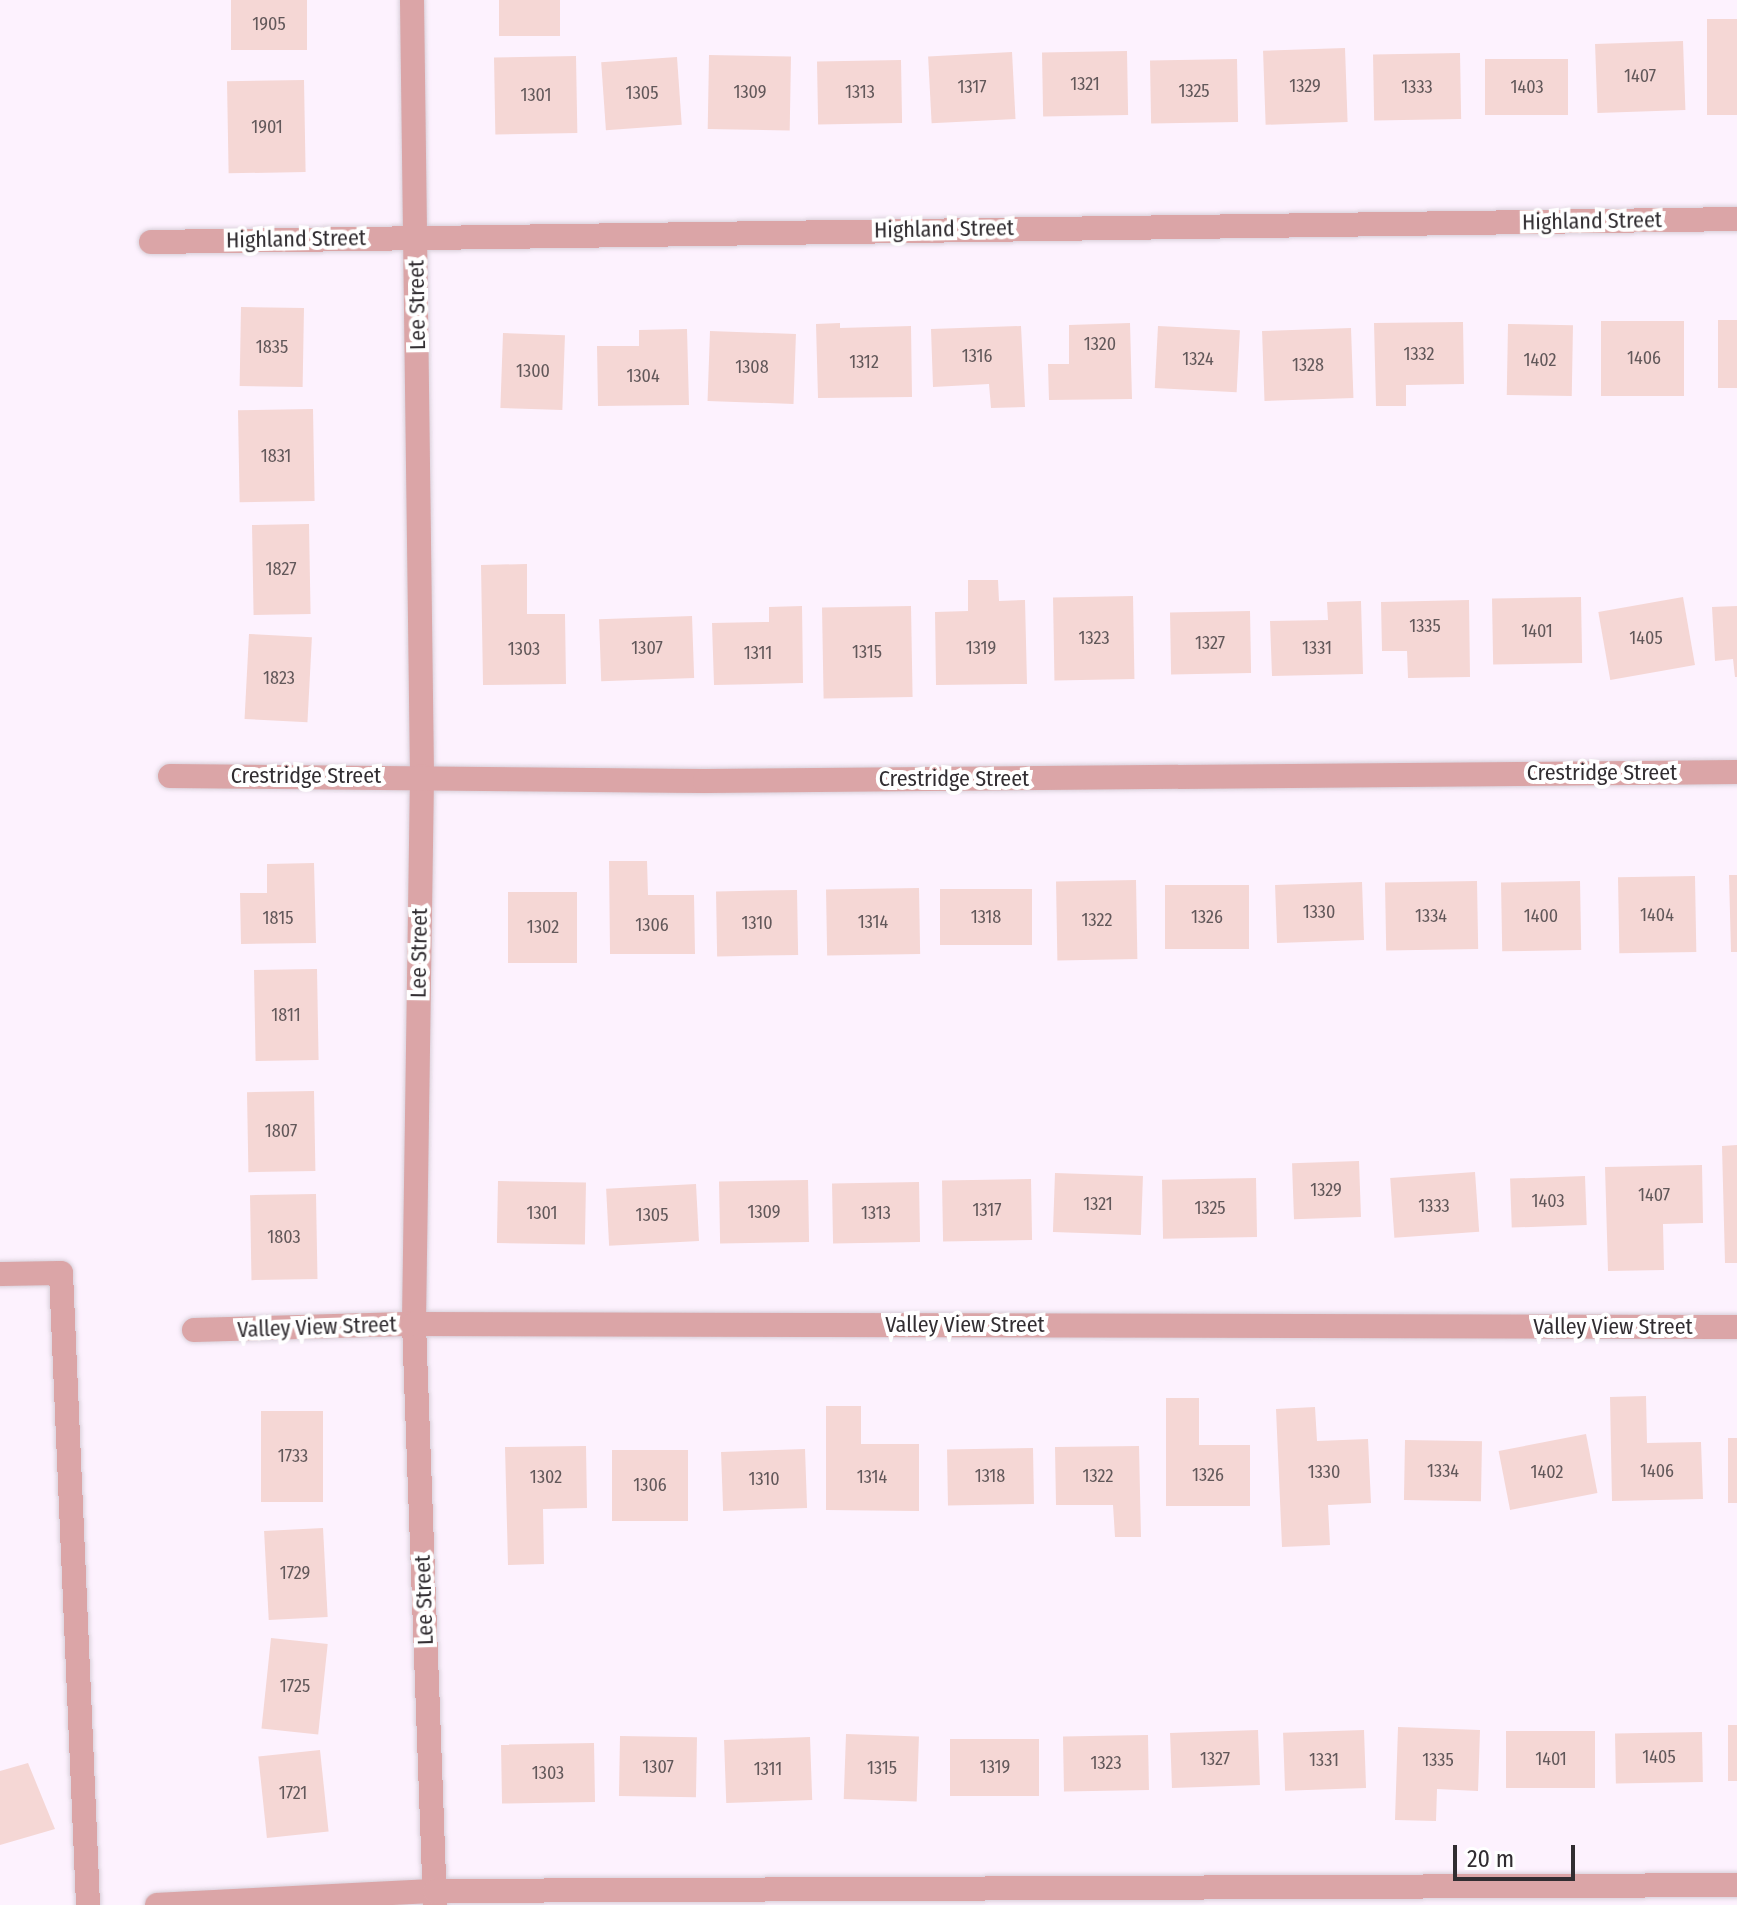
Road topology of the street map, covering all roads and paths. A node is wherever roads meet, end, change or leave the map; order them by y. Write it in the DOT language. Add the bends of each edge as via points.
graph roads {
  1 [pos="412,0"];
  2 [pos="1737,219"];
  3 [pos="416,236"];
  4 [pos="151,242"];
  5 [pos="1737,772"];
  6 [pos="170,776"];
  7 [pos="422,776"];
  8 [pos="0,1274"];
  9 [pos="414,1324"];
  10 [pos="1737,1327"];
  11 [pos="194,1330"];
  12 [pos="1737,1885"];
  13 [pos="435,1898"];
  14 [pos="88,1905"];
  15 [pos="157,1905"];
  1 -- 3 [label="street, Lee Street"];
  2 -- 3 [label="street, Highland Street"];
  3 -- 4 [label="street, Highland Street"];
  3 -- 7 [label="street, Lee Street"];
  5 -- 7 [label="street, Crestridge Street" via="705,781"];
  6 -- 7 [label="street, Crestridge Street"];
  7 -- 9 [label="street, Lee Street"];
  8 -- 14 [label="street" via="61,1273"];
  9 -- 10 [label="street, Valley View Street"];
  9 -- 11 [label="street, Valley View Street"];
  9 -- 13 [label="street, Lee Street"];
  12 -- 13 [label="street"];
  13 -- 15 [label="street"];
}
